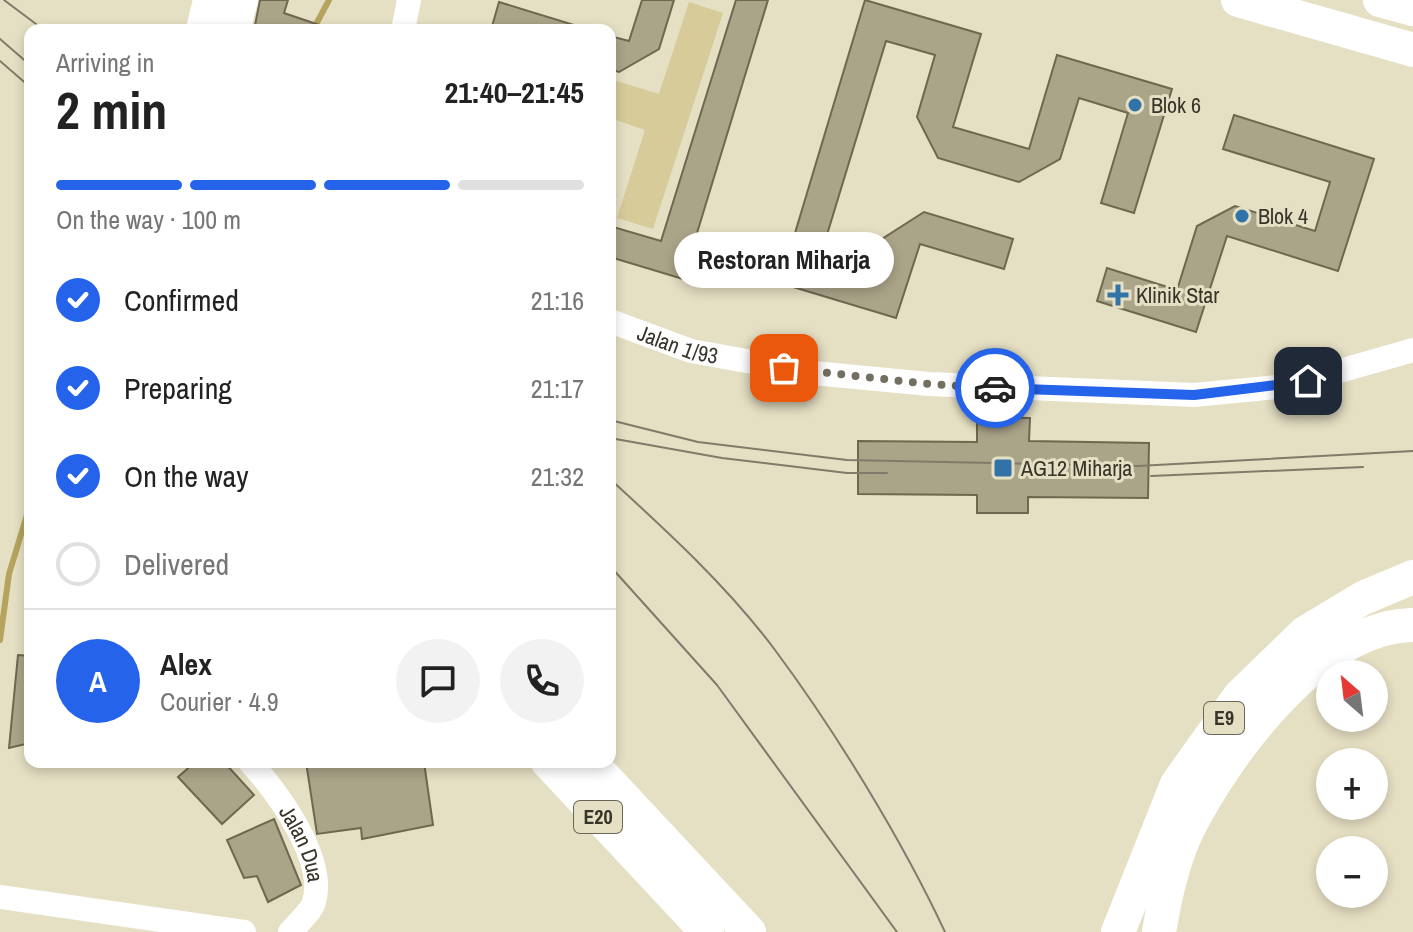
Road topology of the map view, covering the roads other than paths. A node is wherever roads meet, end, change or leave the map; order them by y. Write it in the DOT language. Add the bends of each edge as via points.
graph roads {
  1 [pos="210,0"];
  2 [pos="241,0"];
  3 [pos="402,0"];
  4 [pos="409,0"];
  5 [pos="1238,0"];
  6 [pos="1380,0"];
  7 [pos="1413,9"];
  8 [pos="204,24"];
  9 [pos="235,24"];
  10 [pos="402,24"];
  11 [pos="403,24"];
  12 [pos="1413,50"];
  13 [pos="616,323"];
  14 [pos="1413,350"];
  15 [pos="1413,577"];
  16 [pos="1413,625"];
  17 [pos="255,768"];
  18 [pos="554,768"];
  19 [pos="596,768"];
  20 [pos="0,897"];
  21 [pos="244,932"];
  22 [pos="290,932"];
  23 [pos="707,932"];
  24 [pos="749,932"];
  25 [pos="1118,932"];
  26 [pos="1159,932"];
  1 -- 8 [label="highway"];
  2 -- 9 [label="highway"];
  3 -- 10 [label="street"];
  4 -- 11 [label="street"];
  5 -- 12 [label="highway"];
  6 -- 7 [label="highway"];
  13 -- 14 [label="street, Jalan 1/93" via="691,351 813,373 929,384 1194,395 1287,386"];
  15 -- 25 [label="highway, E9" via="1363,598 1305,633 1239,697 1177,784"];
  16 -- 26 [label="highway" via="1344,646 1291,686 1237,749 1191,823 1165,894"];
  17 -- 22 [label="street, Jalan Dua" via="276,791 315,877 314,904"];
  18 -- 23 [label="highway, E20"];
  19 -- 24 [label="highway, E20"];
  20 -- 21 [label="street"];
}
